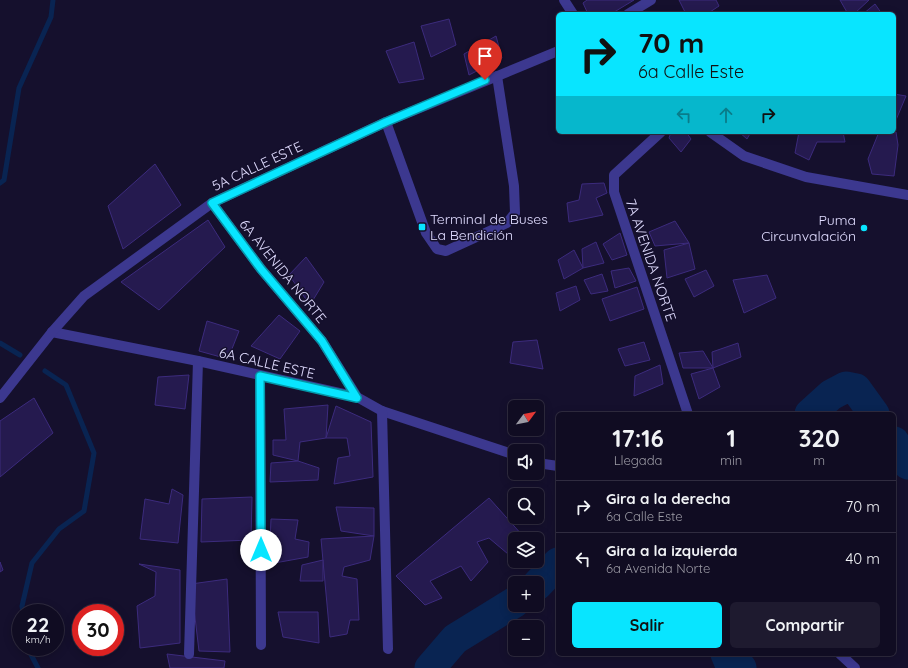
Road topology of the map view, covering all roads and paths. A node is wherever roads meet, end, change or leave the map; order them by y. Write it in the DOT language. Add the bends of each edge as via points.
graph roads {
  1 [pos="564,0"];
  2 [pos="651,0"];
  3 [pos="572,12"];
  4 [pos="631,12"];
  5 [pos="556,52"];
  6 [pos="497,76"];
  7 [pos="386,122"];
  8 [pos="659,134"];
  9 [pos="713,134"];
  10 [pos="908,195"];
  11 [pos="212,203"];
  12 [pos="52,332"];
  13 [pos="198,361"];
  14 [pos="260,376"];
  15 [pos="0,398"];
  16 [pos="357,398"];
  17 [pos="382,411"];
  18 [pos="687,412"];
  19 [pos="508,453"];
  20 [pos="544,464"];
  21 [pos="556,466"];
  22 [pos="262,645"];
  23 [pos="388,649"];
  24 [pos="189,654"];
  25 [pos="842,656"];
  26 [pos="855,668"];
  1 -- 3 [label="street"];
  2 -- 4 [label="street"];
  5 -- 6 [label="street, 5A CALLE ESTE"];
  6 -- 7 [label="street, 5A CALLE ESTE"];
  6 -- 7 [label="street" via="514,186 515,213 507,223 446,251 437,249 426,233"];
  7 -- 11 [label="street, 5A CALLE ESTE"];
  8 -- 18 [label="street, 7A AVENIDA NORTE" via="614,175 614,192"];
  9 -- 10 [label="street" via="744,156 806,176"];
  11 -- 12 [label="street, 5A CALLE ESTE" via="84,296"];
  11 -- 16 [label="street, 6A AVENIDA NORTE" via="261,269 322,341"];
  12 -- 13 [label="street, 6A CALLE ESTE"];
  12 -- 15 [label="street, 5A CALLE ESTE"];
  13 -- 14 [label="street, 6A CALLE ESTE"];
  13 -- 24 [label="street"];
  14 -- 16 [label="street, 6A CALLE ESTE"];
  14 -- 22 [label="street"];
  16 -- 17 [label="street, 6A CALLE ESTE"];
  17 -- 19 [label="street, 6A CALLE ESTE"];
  17 -- 23 [label="street"];
  20 -- 21 [label="street"];
  25 -- 26 [label="street"];
}
